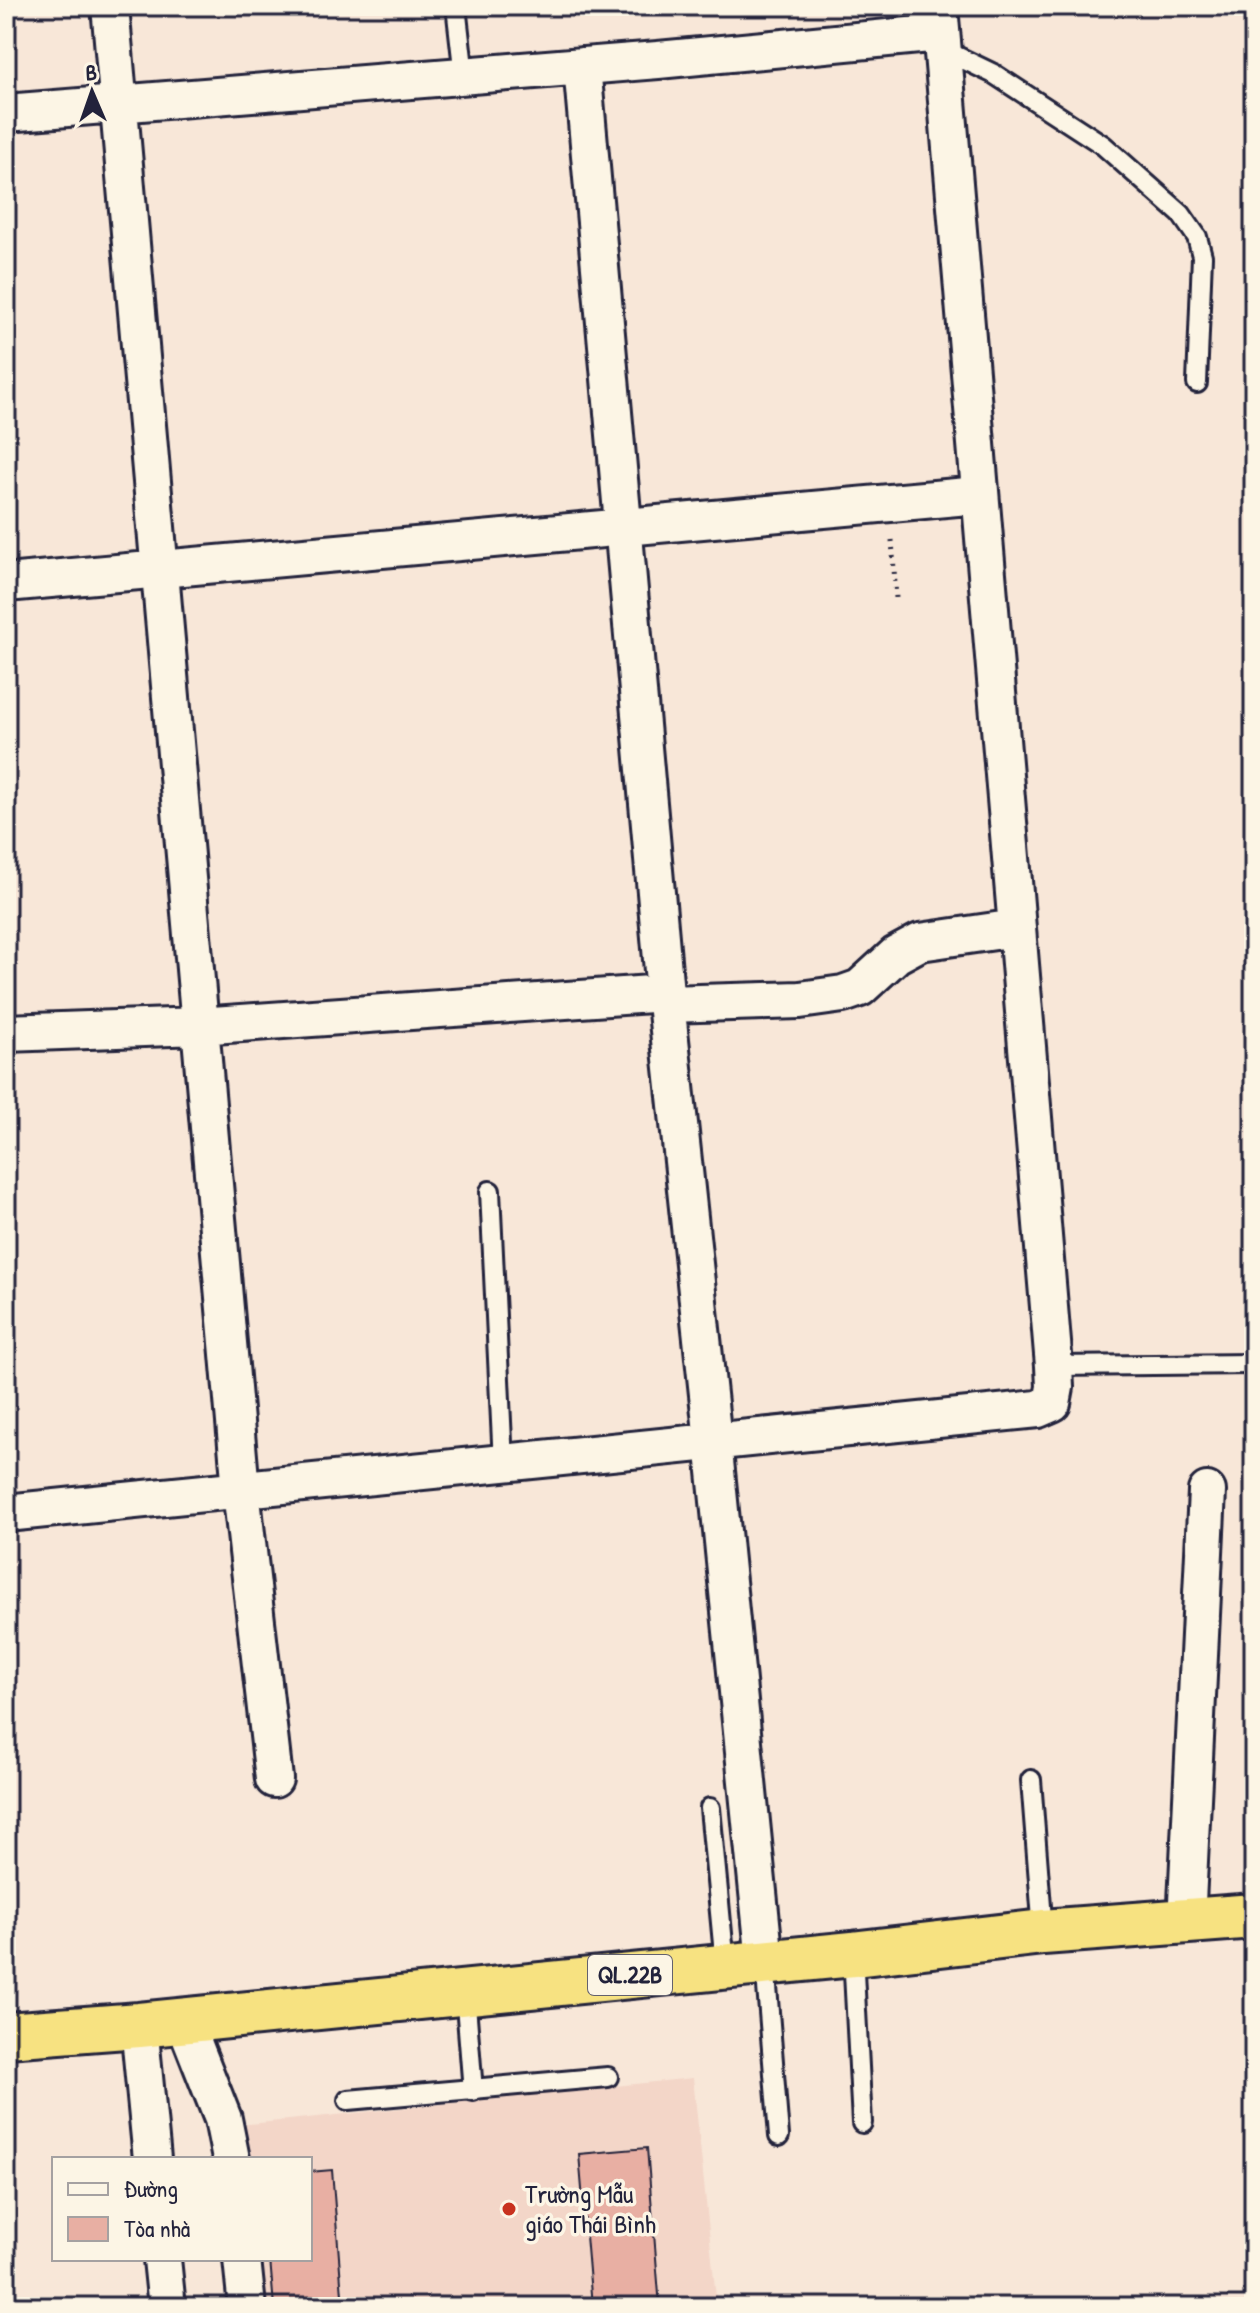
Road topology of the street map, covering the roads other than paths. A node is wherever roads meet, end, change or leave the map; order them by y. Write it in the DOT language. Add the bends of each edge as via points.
graph roads {
  1 [pos="110,6"];
  2 [pos="456,6"];
  3 [pos="940,29"];
  4 [pos="582,66"];
  5 [pos="464,76"];
  6 [pos="119,104"];
  7 [pos="6,113"];
  8 [pos="1197,383"];
  9 [pos="979,495"];
  10 [pos="623,527"];
  11 [pos="159,569"];
  12 [pos="6,583"];
  13 [pos="1016,928"];
  14 [pos="666,998"];
  15 [pos="199,1026"];
  16 [pos="6,1033"];
  17 [pos="490,1191"];
  18 [pos="1254,1364"];
  19 [pos="1054,1366"];
  20 [pos="713,1441"];
  21 [pos="503,1463"];
  22 [pos="241,1490"];
  23 [pos="1207,1491"];
  24 [pos="6,1513"];
  25 [pos="274,1779"];
  26 [pos="1031,1780"];
  27 [pos="710,1808"];
  28 [pos="1254,1916"];
  29 [pos="1186,1923"];
  30 [pos="1043,1932"];
  31 [pos="853,1954"];
  32 [pos="745,1964"];
  33 [pos="465,1992"];
  34 [pos="184,2020"];
  35 [pos="139,2025"];
  36 [pos="6,2035"];
  37 [pos="608,2077"];
  38 [pos="473,2091"];
  39 [pos="348,2100"];
  40 [pos="862,2123"];
  41 [pos="779,2136"];
  42 [pos="152,2157"];
  43 [pos="231,2157"];
  44 [pos="162,2261"];
  45 [pos="242,2261"];
  46 [pos="167,2307"];
  47 [pos="247,2307"];
  1 -- 6 [label="street"];
  2 -- 5 [label="lane"];
  3 -- 4 [label="street"];
  3 -- 8 [label="lane" via="994,74 1103,145 1181,214 1197,237 1202,256"];
  3 -- 9 [label="street"];
  4 -- 5 [label="street"];
  4 -- 10 [label="street"];
  5 -- 6 [label="street"];
  6 -- 7 [label="street"];
  6 -- 11 [label="street"];
  9 -- 10 [label="street"];
  9 -- 13 [label="street"];
  10 -- 11 [label="street"];
  10 -- 14 [label="street"];
  11 -- 12 [label="street"];
  11 -- 15 [label="street"];
  13 -- 14 [label="street" via="920,942 896,955 860,988 843,994 800,1000"];
  13 -- 19 [label="street"];
  14 -- 15 [label="street"];
  14 -- 20 [label="street"];
  15 -- 16 [label="street"];
  15 -- 22 [label="street"];
  17 -- 21 [label="lane"];
  18 -- 19 [label="lane"];
  19 -- 20 [label="street" via="1052,1403 1038,1409"];
  20 -- 21 [label="street"];
  20 -- 32 [label="street"];
  21 -- 22 [label="street"];
  22 -- 24 [label="street"];
  22 -- 25 [label="street"];
  23 -- 29 [label="street"];
  26 -- 30 [label="lane"];
  27 -- 32 [label="lane"];
  28 -- 29 [label="highway, QL.22B"];
  29 -- 30 [label="highway, QL.22B"];
  30 -- 31 [label="highway, QL.22B"];
  31 -- 32 [label="highway, QL.22B"];
  31 -- 40 [label="lane"];
  32 -- 33 [label="highway, QL.22B"];
  32 -- 41 [label="lane"];
  33 -- 34 [label="highway, QL.22B"];
  33 -- 38 [label="lane"];
  34 -- 35 [label="highway, QL.22B"];
  34 -- 43 [label="street" via="223,2119"];
  35 -- 36 [label="highway, QL.22B"];
  35 -- 42 [label="street"];
  37 -- 38 [label="lane"];
  38 -- 39 [label="lane"];
  44 -- 46 [label="street"];
  45 -- 47 [label="street"];
}
